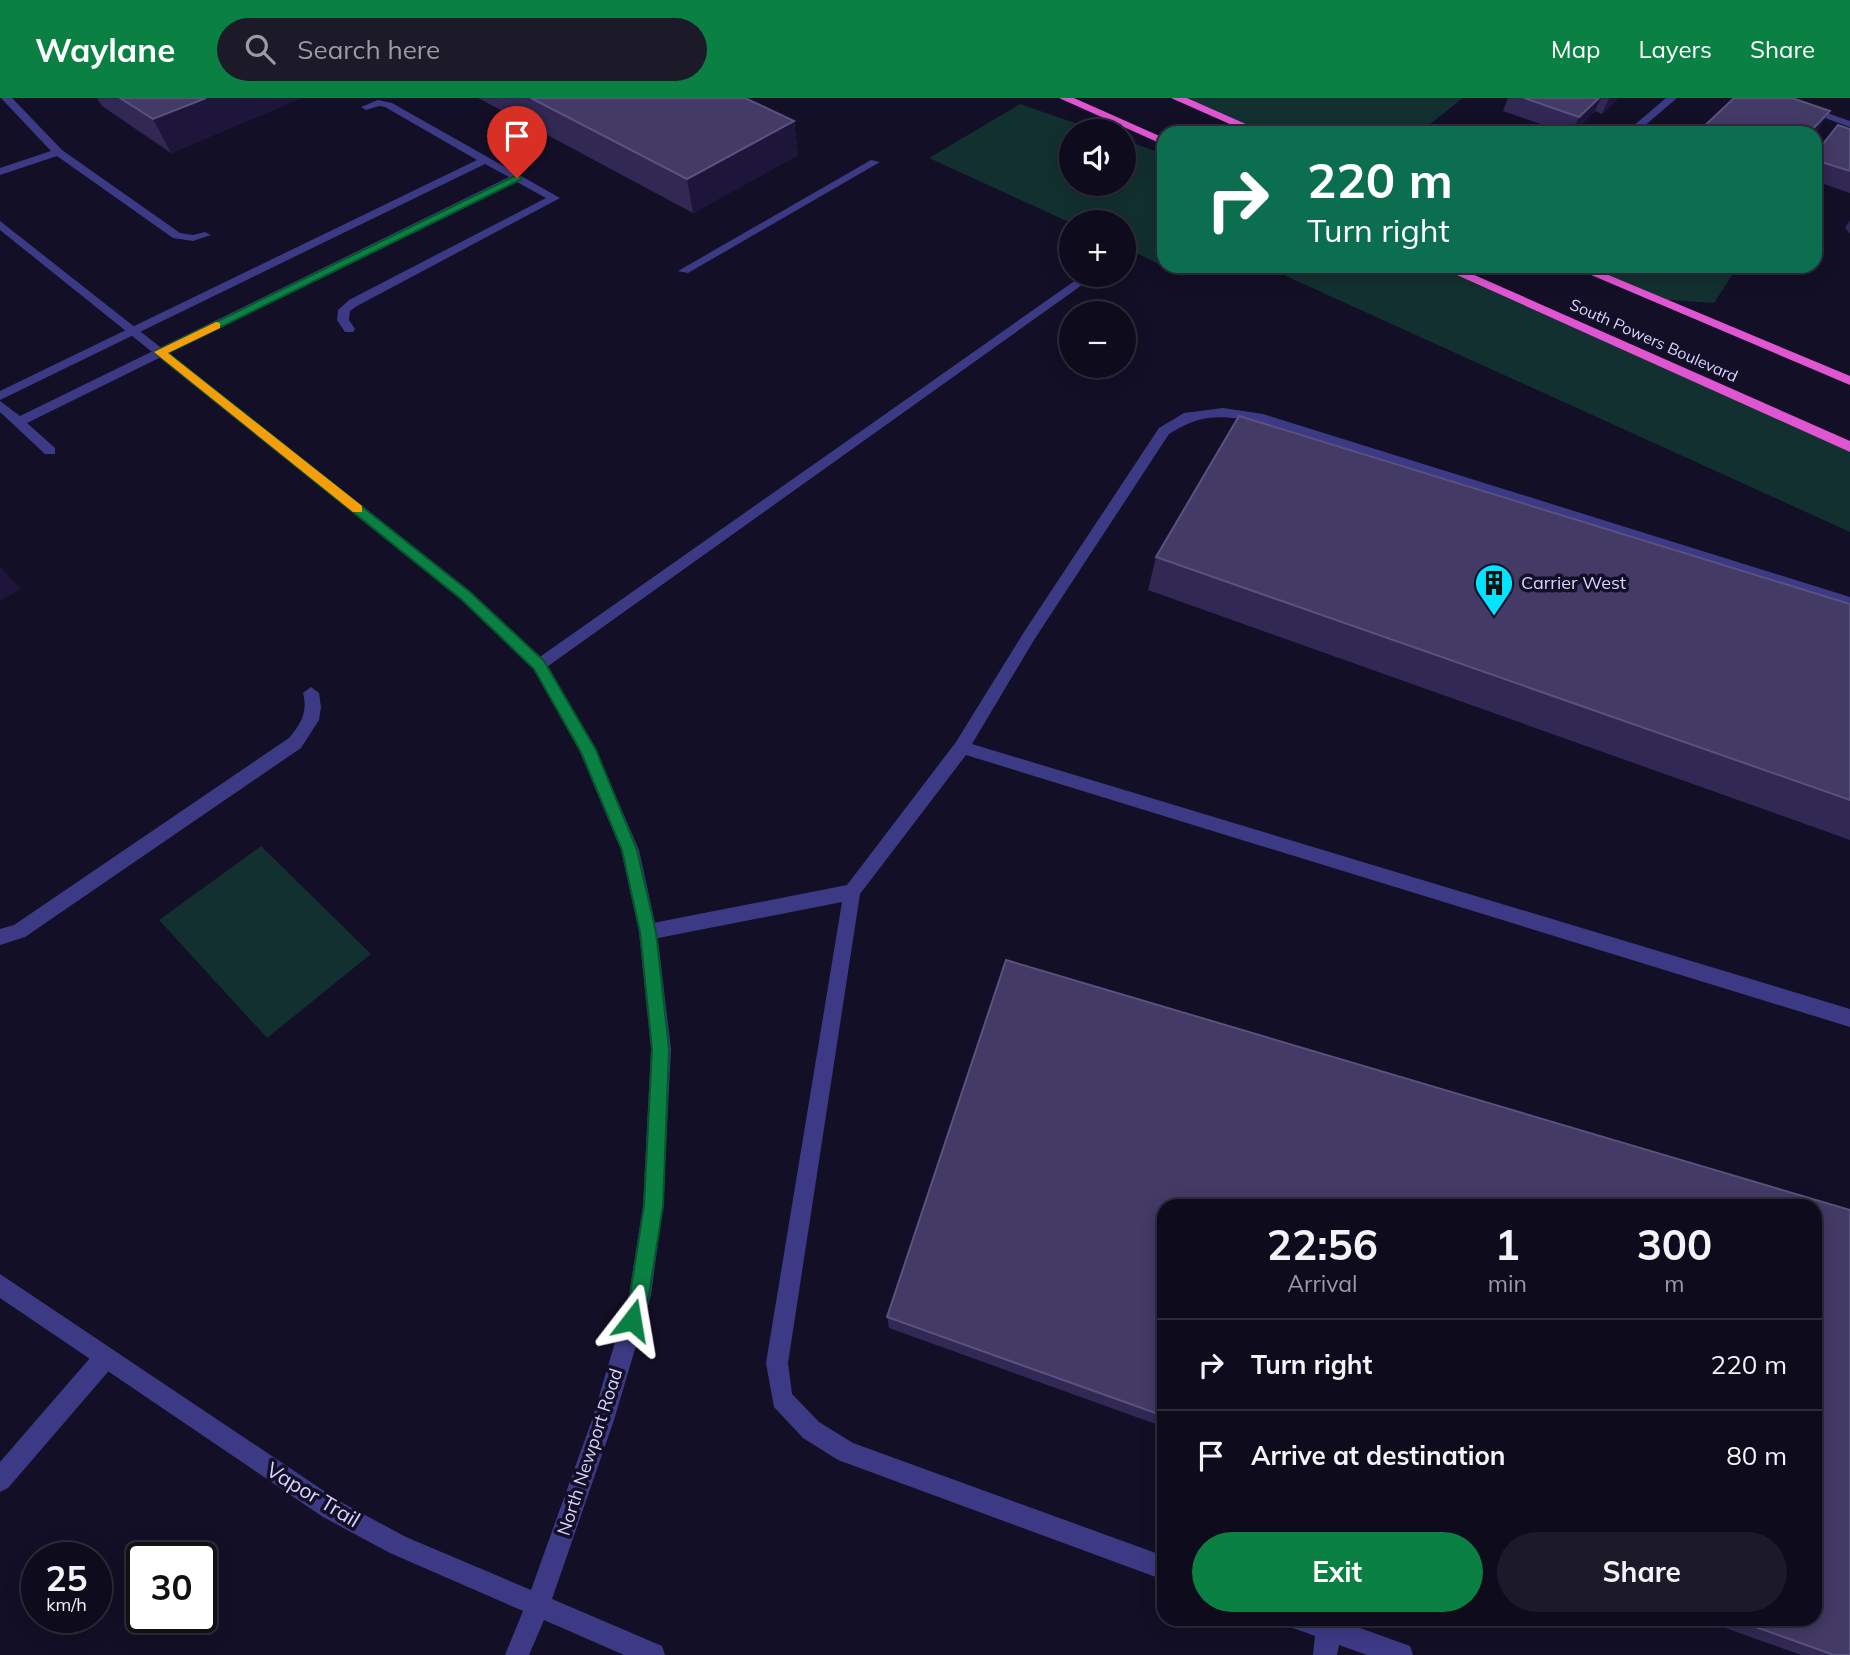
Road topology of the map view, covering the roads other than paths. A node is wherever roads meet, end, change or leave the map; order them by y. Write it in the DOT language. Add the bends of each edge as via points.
graph roads {
  1 [pos="6,98"];
  2 [pos="1065,98"];
  3 [pos="1177,98"];
  4 [pos="1672,98"];
  5 [pos="1774,98"];
  6 [pos="366,107"];
  7 [pos="1850,124"];
  8 [pos="1243,126"];
  9 [pos="1638,126"];
  10 [pos="1157,139"];
  11 [pos="58,152"];
  12 [pos="485,160"];
  13 [pos="875,162"];
  14 [pos="0,173"];
  15 [pos="517,178"];
  16 [pos="0,224"];
  17 [pos="205,235"];
  18 [pos="684,271"];
  19 [pos="1459,273"];
  20 [pos="1593,273"];
  21 [pos="1073,287"];
  22 [pos="349,328"];
  23 [pos="133,331"];
  24 [pos="160,352"];
  25 [pos="1850,382"];
  26 [pos="0,396"];
  27 [pos="0,405"];
  28 [pos="18,422"];
  29 [pos="1850,447"];
  30 [pos="50,451"];
  31 [pos="1850,602"];
  32 [pos="539,665"];
  33 [pos="311,693"];
  34 [pos="962,747"];
  35 [pos="852,892"];
  36 [pos="648,932"];
  37 [pos="0,937"];
  38 [pos="1850,1018"];
  39 [pos="0,1285"];
  40 [pos="105,1358"];
  41 [pos="0,1480"];
  42 [pos="1157,1565"];
  43 [pos="537,1607"];
  44 [pos="1322,1626"];
  45 [pos="1328,1628"];
  46 [pos="517,1655"];
  47 [pos="653,1655"];
  48 [pos="1325,1655"];
  49 [pos="1401,1655"];
  1 -- 11 [label="street"];
  2 -- 10 [label="highway"];
  3 -- 8 [label="highway"];
  4 -- 9 [label="street"];
  5 -- 7 [label="street"];
  6 -- 12 [label="street" via="388,105"];
  11 -- 14 [label="street"];
  11 -- 17 [label="street" via="177,236"];
  12 -- 15 [label="street"];
  12 -- 23 [label="street"];
  13 -- 18 [label="street"];
  15 -- 22 [label="street" via="554,198 353,303 344,310 343,320"];
  15 -- 24 [label="street"];
  16 -- 23 [label="street, North Newport Road"];
  19 -- 29 [label="highway, South Powers Boulevard"];
  20 -- 25 [label="highway"];
  21 -- 32 [label="street"];
  23 -- 24 [label="street, North Newport Road"];
  23 -- 26 [label="street"];
  24 -- 28 [label="street"];
  24 -- 32 [label="street, North Newport Road" via="465,595"];
  27 -- 28 [label="street"];
  28 -- 30 [label="street"];
  31 -- 34 [label="street" via="1258,417 1223,412 1189,416 1164,431"];
  32 -- 36 [label="street, North Newport Road" via="588,750 630,850"];
  33 -- 37 [label="street" via="315,706 310,724 295,743 19,932"];
  34 -- 35 [label="street"];
  34 -- 38 [label="street"];
  35 -- 36 [label="street"];
  35 -- 42 [label="street" via="777,1363 782,1399 811,1430 846,1452"];
  36 -- 43 [label="street, North Newport Road" via="661,1049 653,1206 640,1295 603,1420"];
  39 -- 40 [label="street, Vapor Trail"];
  40 -- 41 [label="street"];
  40 -- 43 [label="street, Vapor Trail" via="331,1508 398,1545"];
  43 -- 46 [label="street, North Newport Road"];
  43 -- 47 [label="street, Vapor Trail"];
  44 -- 45 [label="street"];
  45 -- 48 [label="street"];
  45 -- 49 [label="street"];
}
